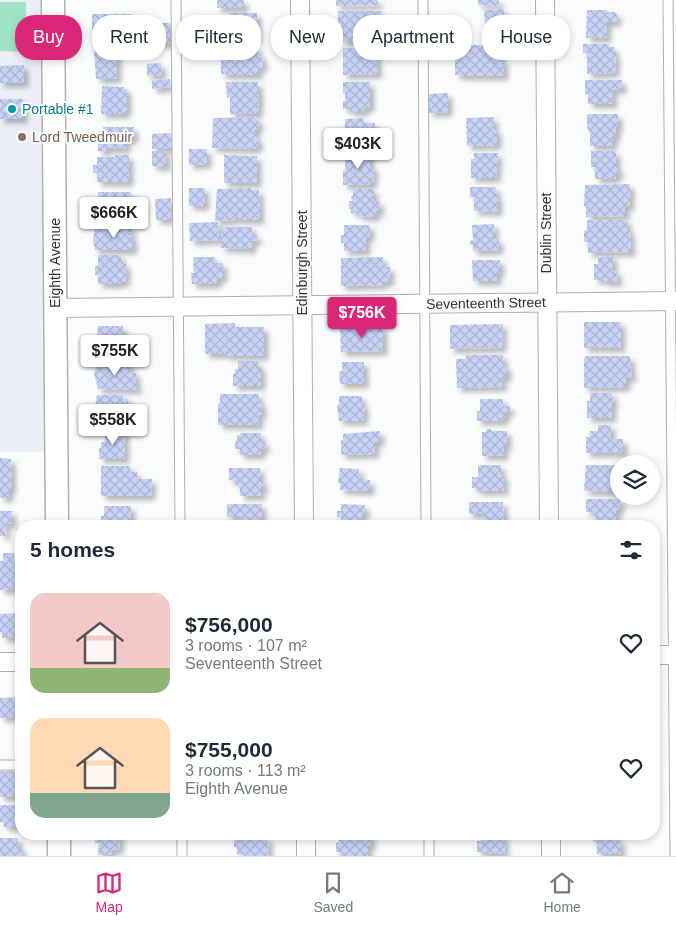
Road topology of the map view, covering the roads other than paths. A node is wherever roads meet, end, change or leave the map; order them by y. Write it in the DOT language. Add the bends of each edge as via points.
graph roads {
  1 [pos="53,0"];
  2 [pos="176,0"];
  3 [pos="300,0"];
  4 [pos="423,0"];
  5 [pos="545,0"];
  6 [pos="668,0"];
  7 [pos="673,302"];
  8 [pos="547,303"];
  9 [pos="424,304"];
  10 [pos="302,305"];
  11 [pos="178,306"];
  12 [pos="56,308"];
  13 [pos="57,520"];
  14 [pos="180,520"];
  15 [pos="304,520"];
  16 [pos="426,520"];
  17 [pos="548,520"];
  18 [pos="660,655"];
  19 [pos="675,655"];
  20 [pos="0,662"];
  21 [pos="15,662"];
  22 [pos="15,764"];
  23 [pos="0,765"];
  24 [pos="59,840"];
  25 [pos="182,840"];
  26 [pos="306,840"];
  27 [pos="429,840"];
  28 [pos="551,840"];
  29 [pos="59,856"];
  30 [pos="182,856"];
  31 [pos="306,856"];
  32 [pos="429,856"];
  33 [pos="551,856"];
  34 [pos="675,856"];
  1 -- 12 [label="street, Eighth Avenue"];
  2 -- 11 [label="lane"];
  3 -- 10 [label="street, Edinburgh Street"];
  4 -- 9 [label="lane"];
  5 -- 8 [label="street, Dublin Street"];
  6 -- 7 [label="lane"];
  7 -- 8 [label="street, Seventeenth Street"];
  7 -- 19 [label="lane"];
  8 -- 9 [label="street, Seventeenth Street"];
  8 -- 17 [label="street, Dublin Street"];
  9 -- 10 [label="street, Seventeenth Street"];
  9 -- 16 [label="lane"];
  10 -- 11 [label="street, Seventeenth Street"];
  10 -- 15 [label="street, Edinburgh Street"];
  11 -- 12 [label="street, Seventeenth Street"];
  11 -- 14 [label="lane"];
  12 -- 13 [label="street, Eighth Avenue"];
  18 -- 19 [label="street"];
  19 -- 34 [label="lane"];
  20 -- 21 [label="street"];
  22 -- 23 [label="lane"];
  24 -- 29 [label="street"];
  25 -- 30 [label="lane"];
  26 -- 31 [label="street"];
  27 -- 32 [label="lane"];
  28 -- 33 [label="street"];
}
